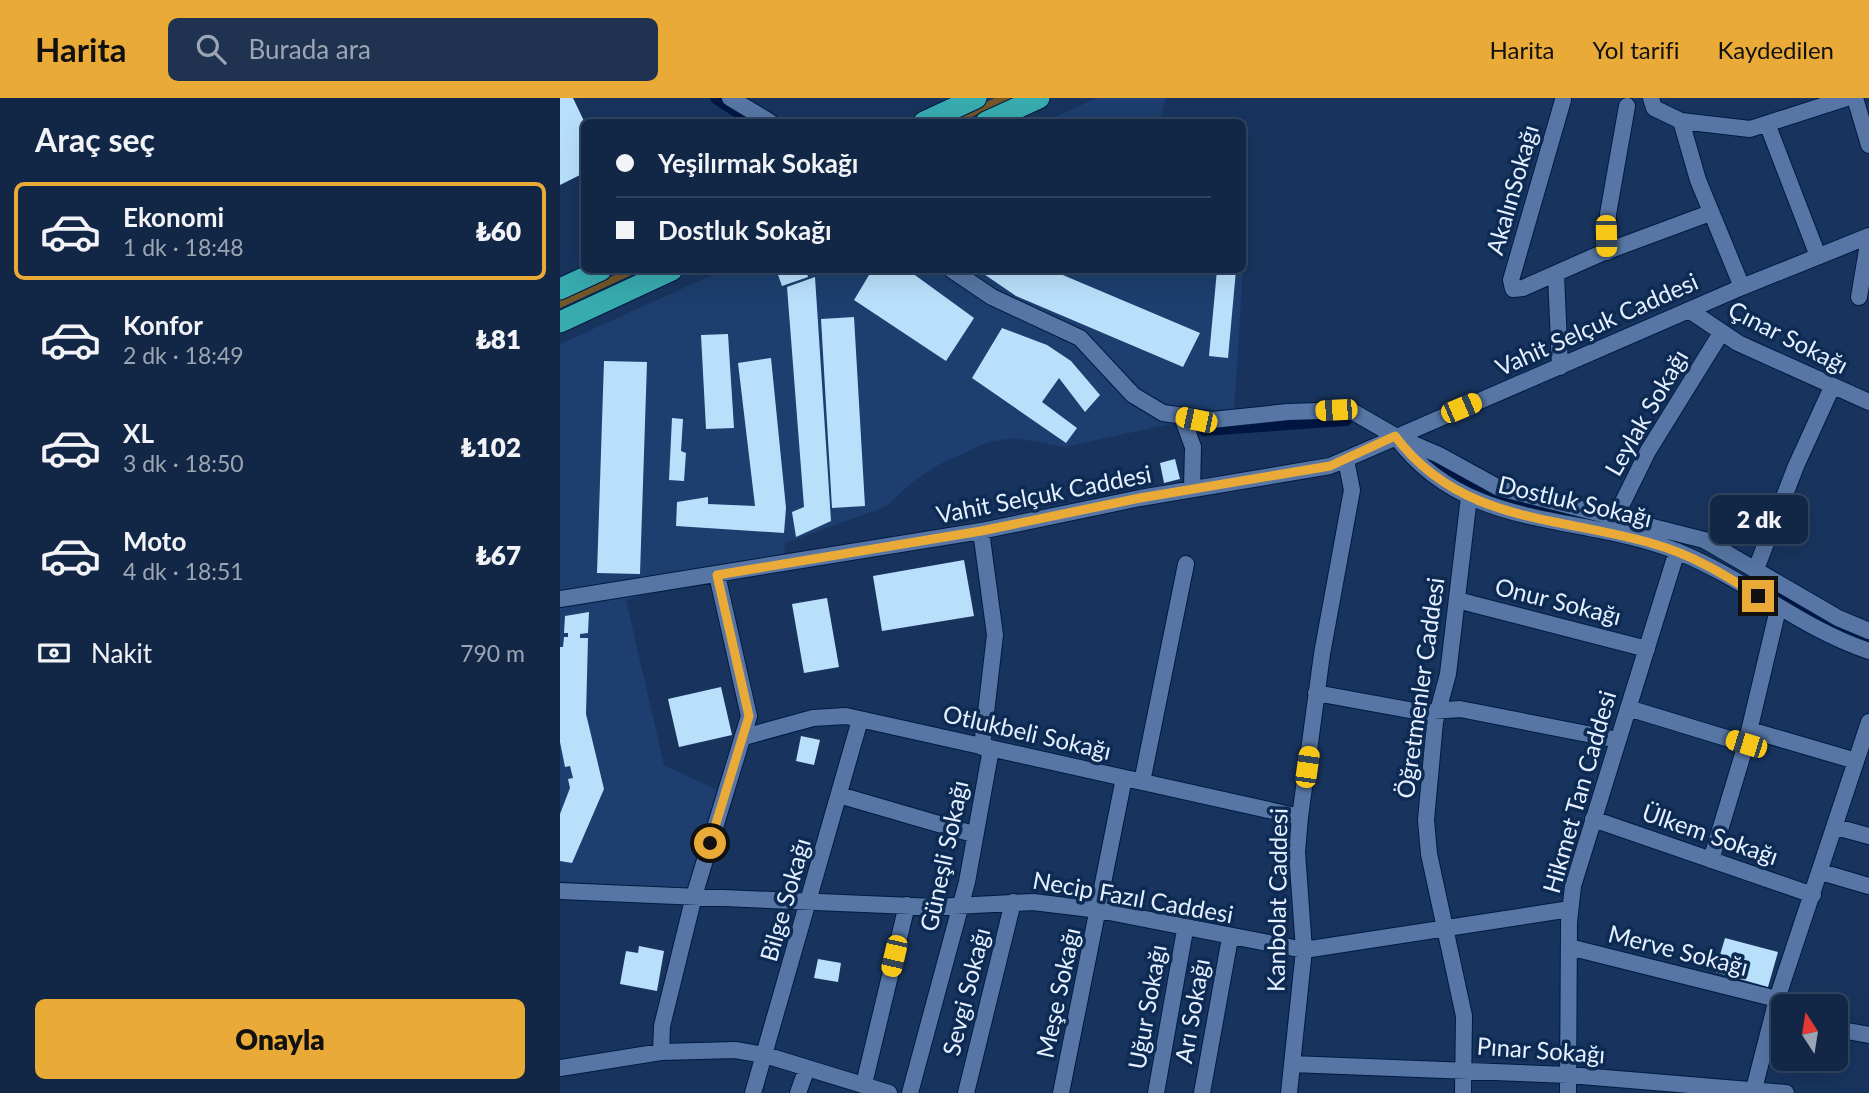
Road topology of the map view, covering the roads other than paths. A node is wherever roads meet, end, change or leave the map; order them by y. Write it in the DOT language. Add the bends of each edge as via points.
graph roads {
  1 [pos="730,98"];
  2 [pos="976,98"];
  3 [pos="1038,98"];
  4 [pos="1651,98"];
  5 [pos="1847,98"];
  6 [pos="1855,98"];
  7 [pos="1563,100"];
  8 [pos="1627,106"];
  9 [pos="765,119"];
  10 [pos="930,119"];
  11 [pos="992,119"];
  12 [pos="1681,121"];
  13 [pos="1768,125"];
  14 [pos="1869,145"];
  15 [pos="1710,213"];
  16 [pos="1869,237"];
  17 [pos="1607,251"];
  18 [pos="1818,256"];
  19 [pos="594,273"];
  20 [pos="666,273"];
  21 [pos="956,273"];
  22 [pos="1556,275"];
  23 [pos="1742,287"];
  24 [pos="560,289"];
  25 [pos="1858,298"];
  26 [pos="1689,310"];
  27 [pos="560,322"];
  28 [pos="1721,332"];
  29 [pos="1560,367"];
  30 [pos="1832,387"];
  31 [pos="1869,402"];
  32 [pos="1182,417"];
  33 [pos="1395,436"];
  34 [pos="1346,460"];
  35 [pos="1192,489"];
  36 [pos="1469,496"];
  37 [pos="1615,518"];
  38 [pos="981,531"];
  39 [pos="1677,551"];
  40 [pos="1186,564"];
  41 [pos="1756,569"];
  42 [pos="717,575"];
  43 [pos="560,599"];
  44 [pos="1457,600"];
  45 [pos="1778,609"];
  46 [pos="1869,631"];
  47 [pos="1647,649"];
  48 [pos="1869,651"];
  49 [pos="1316,693"];
  50 [pos="1628,708"];
  51 [pos="1438,710"];
  52 [pos="860,720"];
  53 [pos="1869,722"];
  54 [pos="744,737"];
  55 [pos="1748,737"];
  56 [pos="1618,740"];
  57 [pos="986,748"];
  58 [pos="1861,758"];
  59 [pos="1124,778"];
  60 [pos="1142,782"];
  61 [pos="839,795"];
  62 [pos="1300,817"];
  63 [pos="1593,820"];
  64 [pos="1836,827"];
  65 [pos="973,834"];
  66 [pos="1869,836"];
  67 [pos="1711,860"];
  68 [pos="1821,872"];
  69 [pos="1869,886"];
  70 [pos="1813,895"];
  71 [pos="561,896"];
  72 [pos="694,896"];
  73 [pos="809,901"];
  74 [pos="1013,902"];
  75 [pos="907,905"];
  76 [pos="961,906"];
  77 [pos="1570,909"];
  78 [pos="1099,911"];
  79 [pos="1444,928"];
  80 [pos="1185,930"];
  81 [pos="1230,938"];
  82 [pos="1569,947"];
  83 [pos="1304,950"];
  84 [pos="1779,994"];
  85 [pos="1771,998"];
  86 [pos="1848,1031"];
  87 [pos="1869,1035"];
  88 [pos="1771,1036"];
  89 [pos="661,1052"];
  90 [pos="765,1055"];
  91 [pos="1292,1064"];
  92 [pos="560,1068"];
  93 [pos="807,1068"];
  94 [pos="1465,1069"];
  95 [pos="1569,1075"];
  96 [pos="864,1084"];
  97 [pos="1754,1091"];
  98 [pos="885,1092"];
  99 [pos="753,1093"];
  100 [pos="798,1093"];
  101 [pos="910,1093"];
  102 [pos="966,1093"];
  103 [pos="1061,1093"];
  104 [pos="1156,1093"];
  105 [pos="1202,1093"];
  106 [pos="1289,1093"];
  107 [pos="1463,1093"];
  108 [pos="1568,1093"];
  109 [pos="1786,1093"];
  1 -- 9 [label="street"];
  2 -- 10 [label="highway"];
  3 -- 11 [label="highway"];
  4 -- 12 [label="street" via="1654,108"];
  5 -- 13 [label="street"];
  6 -- 14 [label="street"];
  7 -- 22 [label="street, AkalınSokağı" via="1510,286 1518,289"];
  8 -- 17 [label="street" via="1608,214"];
  12 -- 13 [label="street" via="1739,129"];
  12 -- 15 [label="street"];
  13 -- 18 [label="street"];
  15 -- 17 [label="street, AkalınSokağı"];
  15 -- 23 [label="street"];
  16 -- 18 [label="street, Vahit Selçuk Caddesi"];
  16 -- 25 [label="street"];
  17 -- 22 [label="street, AkalınSokağı"];
  18 -- 23 [label="street, Vahit Selçuk Caddesi"];
  19 -- 24 [label="highway"];
  20 -- 27 [label="highway"];
  21 -- 32 [label="street, Dostluk Sokağı" via="992,297 1069,331 1145,405"];
  22 -- 29 [label="street"];
  23 -- 26 [label="street, Vahit Selçuk Caddesi"];
  26 -- 28 [label="street, Çınar Sokağı"];
  26 -- 29 [label="street, Vahit Selçuk Caddesi"];
  28 -- 30 [label="street, Çınar Sokağı"];
  28 -- 37 [label="street, Leylak Sokağı" via="1644,458"];
  29 -- 33 [label="street, Vahit Selçuk Caddesi"];
  30 -- 31 [label="street, Çınar Sokağı"];
  30 -- 41 [label="street"];
  32 -- 33 [label="street, Dostluk Sokağı" via="1212,420 1350,410"];
  32 -- 35 [label="street" via="1193,447"];
  33 -- 34 [label="street, Vahit Selçuk Caddesi"];
  33 -- 36 [label="street, Dostluk Sokağı" via="1417,462"];
  33 -- 37 [label="street, Dostluk Sokağı" via="1499,488"];
  34 -- 35 [label="street, Vahit Selçuk Caddesi"];
  34 -- 49 [label="street, Kanbolat Caddesi" via="1352,491"];
  35 -- 38 [label="street, Vahit Selçuk Caddesi"];
  36 -- 39 [label="street, Dostluk Sokağı" via="1505,512"];
  36 -- 44 [label="street, Öğretmenler Caddesi"];
  37 -- 41 [label="street, Dostluk Sokağı" via="1704,540"];
  38 -- 42 [label="street, Vahit Selçuk Caddesi"];
  38 -- 57 [label="street, Güneşli Sokağı" via="996,635"];
  39 -- 45 [label="street, Dostluk Sokağı"];
  39 -- 47 [label="street, Hikmet Tan Caddesi"];
  40 -- 60 [label="street"];
  41 -- 46 [label="street, Dostluk Sokağı" via="1838,618"];
  42 -- 43 [label="street, Vahit Selçuk Caddesi"];
  42 -- 54 [label="street" via="747,702"];
  44 -- 47 [label="street, Onur Sokağı"];
  44 -- 51 [label="street, Öğretmenler Caddesi" via="1448,674"];
  45 -- 48 [label="street, Dostluk Sokağı"];
  45 -- 55 [label="street"];
  47 -- 50 [label="street, Hikmet Tan Caddesi"];
  49 -- 51 [label="street" via="1408,710"];
  49 -- 62 [label="street, Kanbolat Caddesi"];
  50 -- 55 [label="street"];
  50 -- 56 [label="street, Hikmet Tan Caddesi"];
  51 -- 56 [label="street" via="1460,709"];
  51 -- 79 [label="street, Öğretmenler Caddesi" via="1426,820"];
  52 -- 54 [label="street, Otlukbeli Sokağı" via="825,716"];
  52 -- 57 [label="street, Otlukbeli Sokağı"];
  52 -- 61 [label="street, Bilge Sokağı"];
  53 -- 58 [label="street"];
  54 -- 72 [label="street"];
  55 -- 58 [label="street"];
  55 -- 67 [label="street"];
  56 -- 63 [label="street, Hikmet Tan Caddesi"];
  57 -- 59 [label="street, Otlukbeli Sokağı"];
  57 -- 65 [label="street, Güneşli Sokağı"];
  58 -- 64 [label="street"];
  59 -- 60 [label="street, Otlukbeli Sokağı"];
  59 -- 78 [label="street, Meşe Sokağı"];
  60 -- 62 [label="street, Otlukbeli Sokağı"];
  61 -- 65 [label="street"];
  61 -- 73 [label="street, Bilge Sokağı"];
  62 -- 83 [label="street, Kanbolat Caddesi" via="1297,852"];
  63 -- 67 [label="street, Ülkem Sokağı"];
  63 -- 77 [label="street, Hikmet Tan Caddesi"];
  64 -- 66 [label="street"];
  64 -- 68 [label="street"];
  65 -- 76 [label="street, Güneşli Sokağı"];
  67 -- 70 [label="street, Ülkem Sokağı"];
  68 -- 69 [label="street"];
  68 -- 70 [label="street"];
  70 -- 84 [label="street"];
  71 -- 72 [label="street, Necip Fazıl Caddesi"];
  72 -- 73 [label="street, Necip Fazıl Caddesi"];
  72 -- 89 [label="street" via="662,1026"];
  73 -- 75 [label="street, Necip Fazıl Caddesi"];
  73 -- 90 [label="street, Bilge Sokağı"];
  74 -- 76 [label="street, Necip Fazıl Caddesi"];
  74 -- 78 [label="street, Necip Fazıl Caddesi"];
  74 -- 102 [label="street, Sevgi Sokağı"];
  75 -- 76 [label="street, Necip Fazıl Caddesi"];
  75 -- 96 [label="street"];
  76 -- 101 [label="street, Güneşli Sokağı"];
  77 -- 79 [label="street, Necip Fazıl Caddesi"];
  77 -- 82 [label="street, Hikmet Tan Caddesi"];
  78 -- 80 [label="street, Necip Fazıl Caddesi"];
  78 -- 103 [label="street, Meşe Sokağı"];
  79 -- 83 [label="street, Necip Fazıl Caddesi"];
  79 -- 94 [label="street, Öğretmenler Caddesi" via="1464,1016"];
  80 -- 81 [label="street, Necip Fazıl Caddesi"];
  80 -- 104 [label="street, Uğur Sokağı"];
  81 -- 83 [label="street, Necip Fazıl Caddesi"];
  81 -- 105 [label="street, Arı Sokağı"];
  82 -- 85 [label="street, Merve Sokağı"];
  82 -- 95 [label="street, Hikmet Tan Caddesi"];
  83 -- 91 [label="street, Kanbolat Caddesi"];
  86 -- 87 [label="street"];
  88 -- 97 [label="street"];
  89 -- 90 [label="street" via="707,1049"];
  89 -- 92 [label="street"];
  90 -- 93 [label="street"];
  90 -- 99 [label="street, Bilge Sokağı"];
  91 -- 94 [label="street, Pınar Sokağı"];
  91 -- 106 [label="street, Kanbolat Caddesi"];
  93 -- 96 [label="street"];
  93 -- 100 [label="street"];
  94 -- 95 [label="street, Pınar Sokağı"];
  94 -- 107 [label="street, Öğretmenler Caddesi"];
  95 -- 97 [label="street, Pınar Sokağı"];
  95 -- 108 [label="street, Hikmet Tan Caddesi"];
  96 -- 98 [label="street"];
  97 -- 109 [label="street, Pınar Sokağı"];
}
